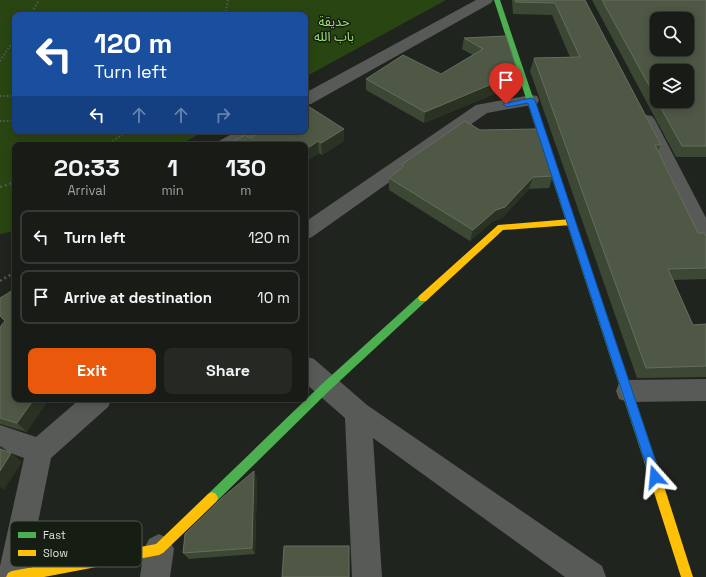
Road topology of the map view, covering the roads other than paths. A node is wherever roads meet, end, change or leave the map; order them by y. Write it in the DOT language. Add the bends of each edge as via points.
graph roads {
  1 [pos="486,0"];
  2 [pos="496,0"];
  3 [pos="308,98"];
  4 [pos="531,100"];
  5 [pos="638,104"];
  6 [pos="245,134"];
  7 [pos="230,142"];
  8 [pos="571,222"];
  9 [pos="308,230"];
  10 [pos="706,236"];
  11 [pos="308,370"];
  12 [pos="326,387"];
  13 [pos="706,390"];
  14 [pos="628,391"];
  15 [pos="96,402"];
  16 [pos="358,413"];
  17 [pos="0,437"];
  18 [pos="39,451"];
  19 [pos="24,521"];
  20 [pos="157,563"];
  21 [pos="142,564"];
  22 [pos="112,567"];
  23 [pos="12,576"];
  24 [pos="367,577"];
  25 [pos="591,577"];
  26 [pos="687,577"];
  1 -- 3 [label="street"];
  2 -- 4 [label="street"];
  4 -- 8 [label="street"];
  4 -- 9 [label="street" via="482,109"];
  5 -- 10 [label="street"];
  6 -- 7 [label="street"];
  8 -- 12 [label="street" via="501,227"];
  8 -- 14 [label="street"];
  11 -- 12 [label="street"];
  12 -- 16 [label="street"];
  12 -- 20 [label="street"];
  13 -- 14 [label="street"];
  14 -- 26 [label="street"];
  15 -- 18 [label="street"];
  16 -- 24 [label="street"];
  16 -- 25 [label="street"];
  17 -- 18 [label="street"];
  18 -- 19 [label="street"];
  20 -- 21 [label="street"];
  22 -- 23 [label="street"];
}
